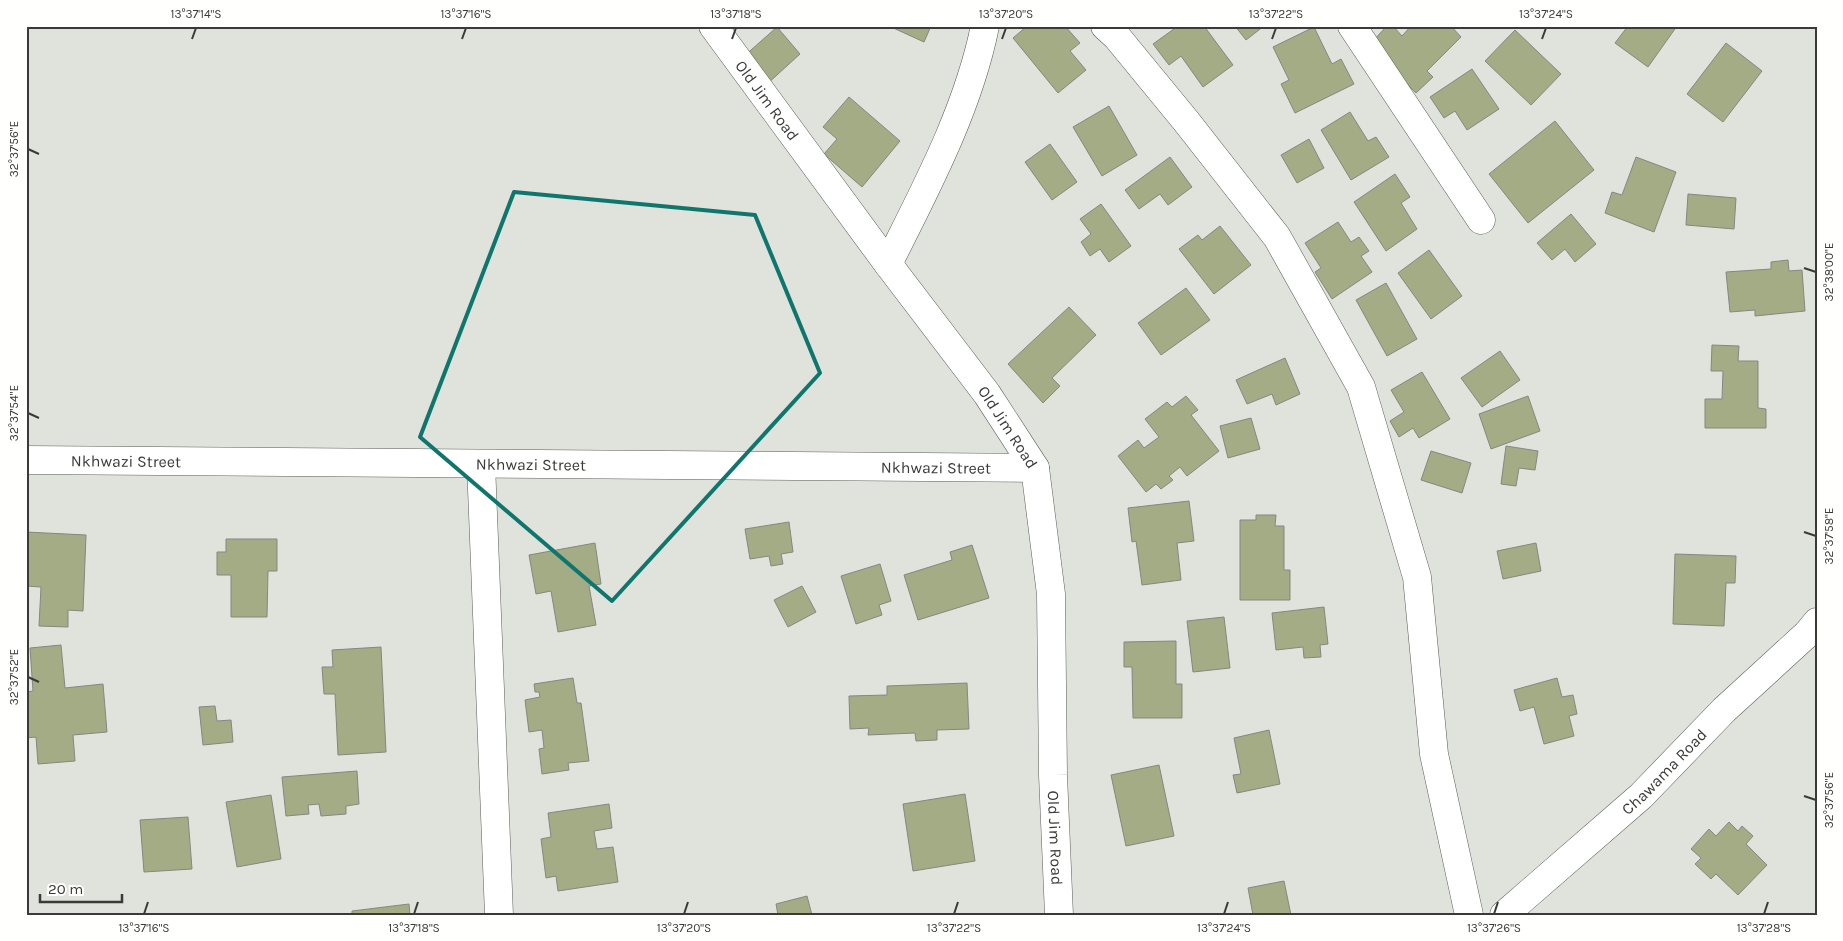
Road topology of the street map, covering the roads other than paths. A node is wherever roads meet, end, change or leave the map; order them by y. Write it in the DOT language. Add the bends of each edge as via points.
graph roads {
  1 [pos="713,26"];
  2 [pos="985,26"];
  3 [pos="1105,26"];
  4 [pos="1352,26"];
  5 [pos="1481,220"];
  6 [pos="888,264"];
  7 [pos="26,460"];
  8 [pos="481,464"];
  9 [pos="1035,468"];
  10 [pos="1817,622"];
  11 [pos="499,915"];
  12 [pos="1058,915"];
  13 [pos="1469,915"];
  14 [pos="1504,915"];
  1 -- 6 [label="street, Old Jim Road"];
  2 -- 6 [label="street" via="980,52 958,115"];
  3 -- 13 [label="street" via="1186,121 1277,237 1362,387 1417,577 1434,754"];
  4 -- 5 [label="street"];
  6 -- 9 [label="street, Old Jim Road" via="987,394"];
  7 -- 8 [label="street, Nkhwazi Street"];
  8 -- 9 [label="street, Nkhwazi Street"];
  8 -- 11 [label="street"];
  9 -- 12 [label="street, Old Jim Road" via="1051,594"];
  10 -- 14 [label="street, Chawama Road" via="1724,710 1641,796"];
}
